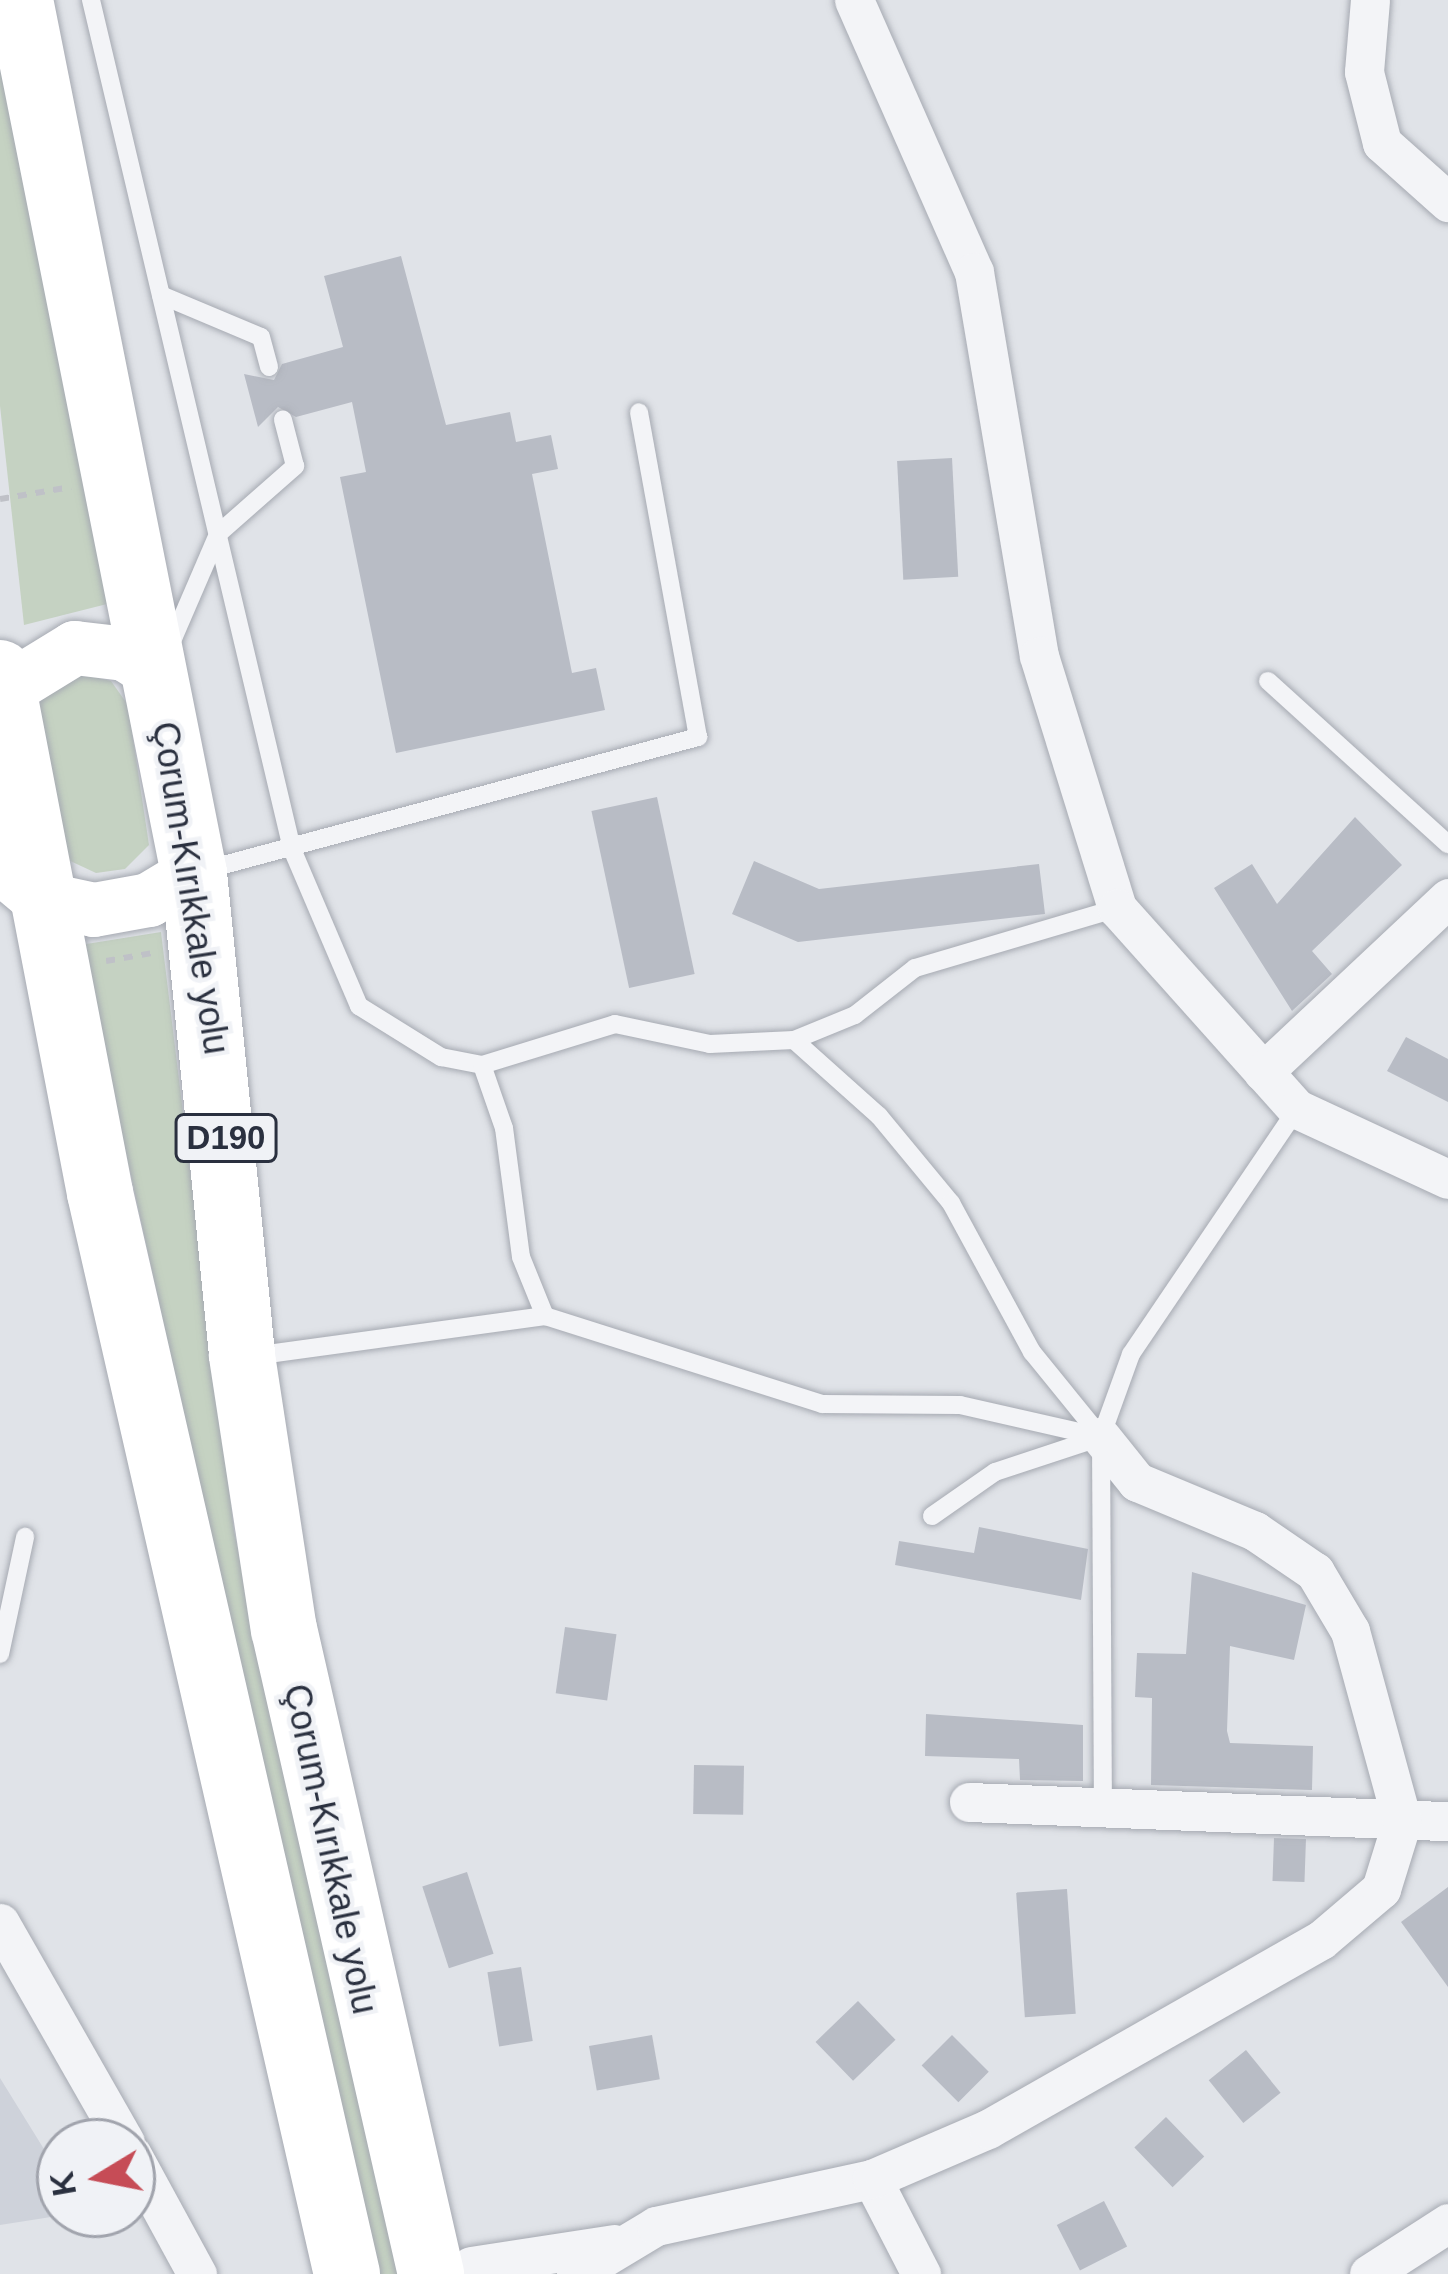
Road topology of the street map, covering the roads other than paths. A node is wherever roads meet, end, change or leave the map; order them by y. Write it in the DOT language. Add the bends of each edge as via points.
graph roads {
  1 [pos="91,0"];
  2 [pos="854,0"];
  3 [pos="1370,0"];
  4 [pos="29,4"];
  5 [pos="1448,202"];
  6 [pos="161,295"];
  7 [pos="269,367"];
  8 [pos="639,412"];
  9 [pos="283,420"];
  10 [pos="218,534"];
  11 [pos="158,675"];
  12 [pos="1268,681"];
  13 [pos="1,686"];
  14 [pos="1448,844"];
  15 [pos="292,849"];
  16 [pos="194,873"];
  17 [pos="19,882"];
  18 [pos="1448,898"];
  19 [pos="1117,908"];
  20 [pos="794,1040"];
  21 [pos="482,1065"];
  22 [pos="1262,1072"];
  23 [pos="1297,1109"];
  24 [pos="1448,1178"];
  25 [pos="545,1316"];
  26 [pos="242,1356"];
  27 [pos="1101,1437"];
  28 [pos="932,1516"];
  29 [pos="25,1537"];
  30 [pos="0,1654"];
  31 [pos="969,1802"];
  32 [pos="1103,1812"];
  33 [pos="1402,1821"];
  34 [pos="1448,1821"];
  35 [pos="0,1923"];
  36 [pos="111,2118"];
  37 [pos="872,2180"];
  38 [pos="156,2199"];
  39 [pos="1448,2223"];
  40 [pos="619,2259"];
  41 [pos="451,2270"];
  42 [pos="197,2274"];
  43 [pos="346,2274"];
  44 [pos="576,2274"];
  45 [pos="921,2274"];
  46 [pos="1370,2274"];
  1 -- 6 [label="lane"];
  2 -- 19 [label="street" via="974,272 1039,656"];
  3 -- 5 [label="street" via="1364,72 1382,143"];
  4 -- 11 [label="highway, Çorum-Kırıkkale yolu / D190"];
  6 -- 7 [label="lane" via="261,337"];
  6 -- 10 [label="lane"];
  8 -- 15 [label="lane" via="698,736"];
  9 -- 10 [label="lane" via="295,466"];
  10 -- 11 [label="lane"];
  10 -- 15 [label="lane"];
  11 -- 13 [label="street" via="125,654 75,648"];
  11 -- 16 [label="highway, Çorum-Kırıkkale yolu / D190"];
  12 -- 14 [label="lane"];
  13 -- 17 [label="highway"];
  15 -- 16 [label="lane"];
  15 -- 21 [label="lane" via="359,1006 441,1057"];
  16 -- 17 [label="street" via="123,908"];
  16 -- 26 [label="highway, Çorum-Kırıkkale yolu / D190"];
  17 -- 43 [label="highway"];
  18 -- 22 [label="street"];
  19 -- 20 [label="lane" via="915,968 855,1015"];
  19 -- 22 [label="street"];
  20 -- 21 [label="lane" via="710,1044 615,1024"];
  20 -- 27 [label="lane" via="879,1116 951,1203 1032,1352"];
  21 -- 25 [label="lane" via="505,1128 521,1257"];
  22 -- 23 [label="street"];
  23 -- 24 [label="street"];
  23 -- 27 [label="lane" via="1132,1354"];
  25 -- 26 [label="lane"];
  25 -- 27 [label="lane" via="823,1404 960,1405"];
  26 -- 41 [label="highway, Çorum-Kırıkkale yolu / D190" via="293,1675"];
  27 -- 28 [label="lane" via="995,1472"];
  27 -- 32 [label="lane"];
  27 -- 33 [label="street" via="1137,1483 1256,1531 1315,1572 1350,1631"];
  29 -- 30 [label="lane"];
  31 -- 32 [label="street"];
  32 -- 33 [label="street"];
  33 -- 34 [label="street"];
  33 -- 37 [label="street" via="1381,1889 1321,1940 988,2129"];
  35 -- 36 [label="street"];
  37 -- 40 [label="street"];
  37 -- 45 [label="street"];
  38 -- 42 [label="street"];
  39 -- 46 [label="street"];
  40 -- 41 [label="street"];
  40 -- 44 [label="street"];
}
